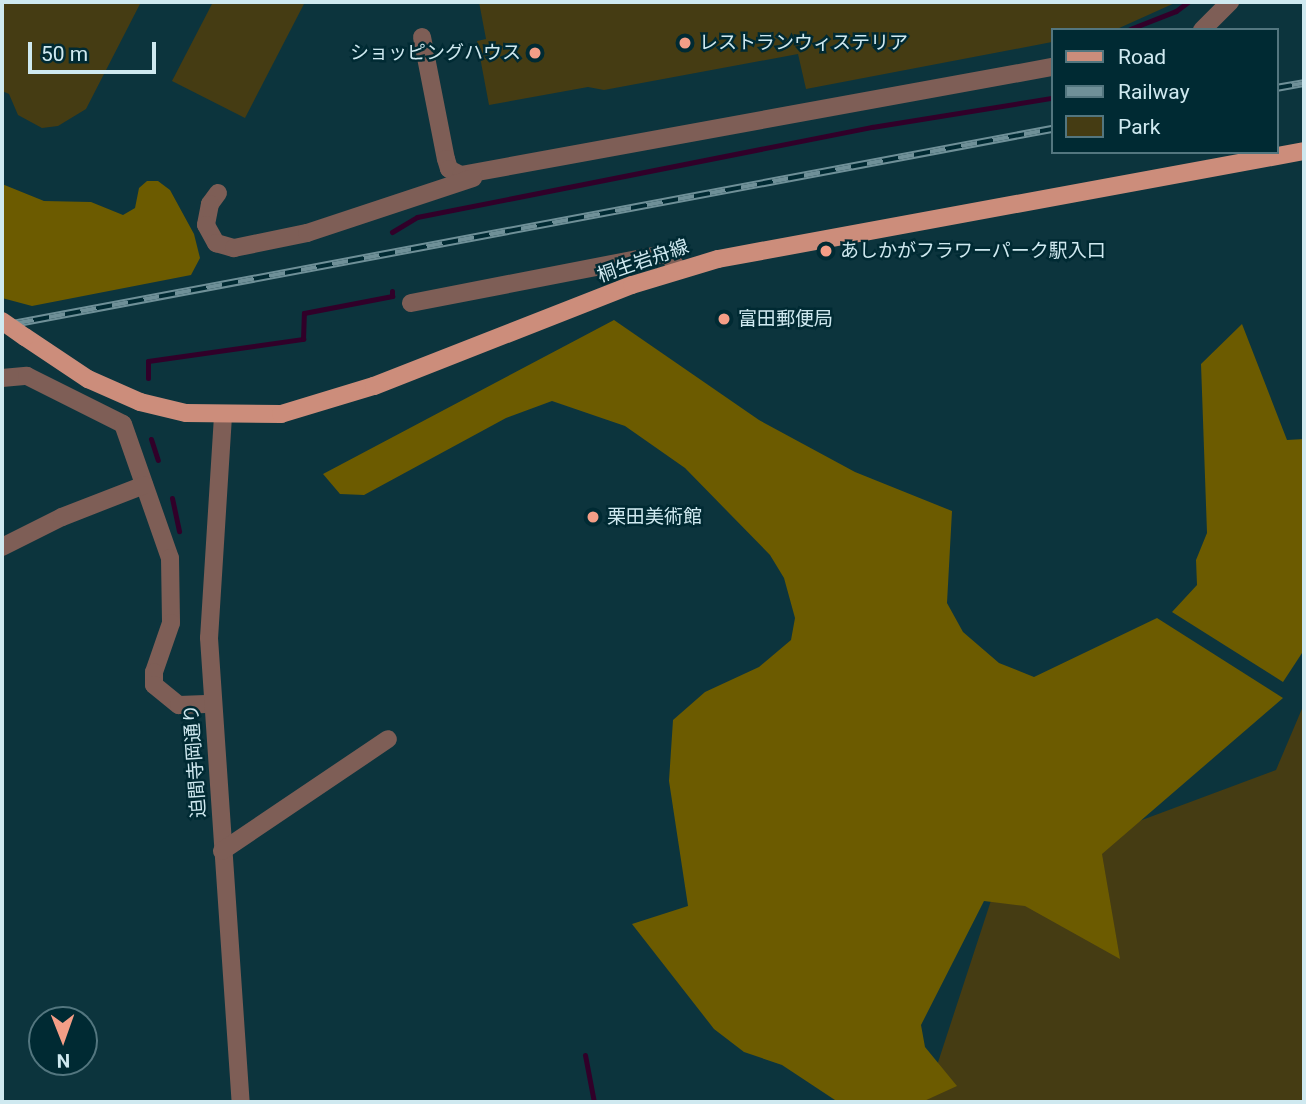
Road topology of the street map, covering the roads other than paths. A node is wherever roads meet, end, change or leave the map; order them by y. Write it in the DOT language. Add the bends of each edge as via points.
graph roads {
  1 [pos="1230,2"];
  2 [pos="1204,28"];
  3 [pos="422,37"];
  4 [pos="1050,67"];
  5 [pos="1304,151"];
  6 [pos="490,173"];
  7 [pos="218,193"];
  8 [pos="678,270"];
  9 [pos="411,303"];
  10 [pos="2,321"];
  11 [pos="2,378"];
  12 [pos="223,416"];
  13 [pos="144,485"];
  14 [pos="2,547"];
  15 [pos="212,704"];
  16 [pos="388,739"];
  17 [pos="222,851"];
  18 [pos="242,1102"];
  1 -- 2 [label="street"];
  3 -- 6 [label="street" via="449,169 461,175"];
  4 -- 6 [label="street"];
  5 -- 8 [label="main road, 桐生岩舟線" via="831,235"];
  6 -- 7 [label="street" via="307,233 234,248 216,243 206,225 209,204"];
  8 -- 9 [label="street" via="669,255 659,255"];
  8 -- 12 [label="main road, 桐生岩舟線" via="313,407 281,414"];
  10 -- 12 [label="main road, 桐生岩舟線, bridge" via="88,379 140,402"];
  11 -- 13 [label="street" via="27,376 123,424"];
  12 -- 15 [label="street, 迫間寺岡通り" via="211,563"];
  13 -- 14 [label="street"];
  13 -- 15 [label="street" via="164,532 171,571 171,623 154,685 179,705"];
  15 -- 17 [label="street, 迫間寺岡通り"];
  16 -- 17 [label="street"];
  17 -- 18 [label="street, 迫間寺岡通り"];
}
